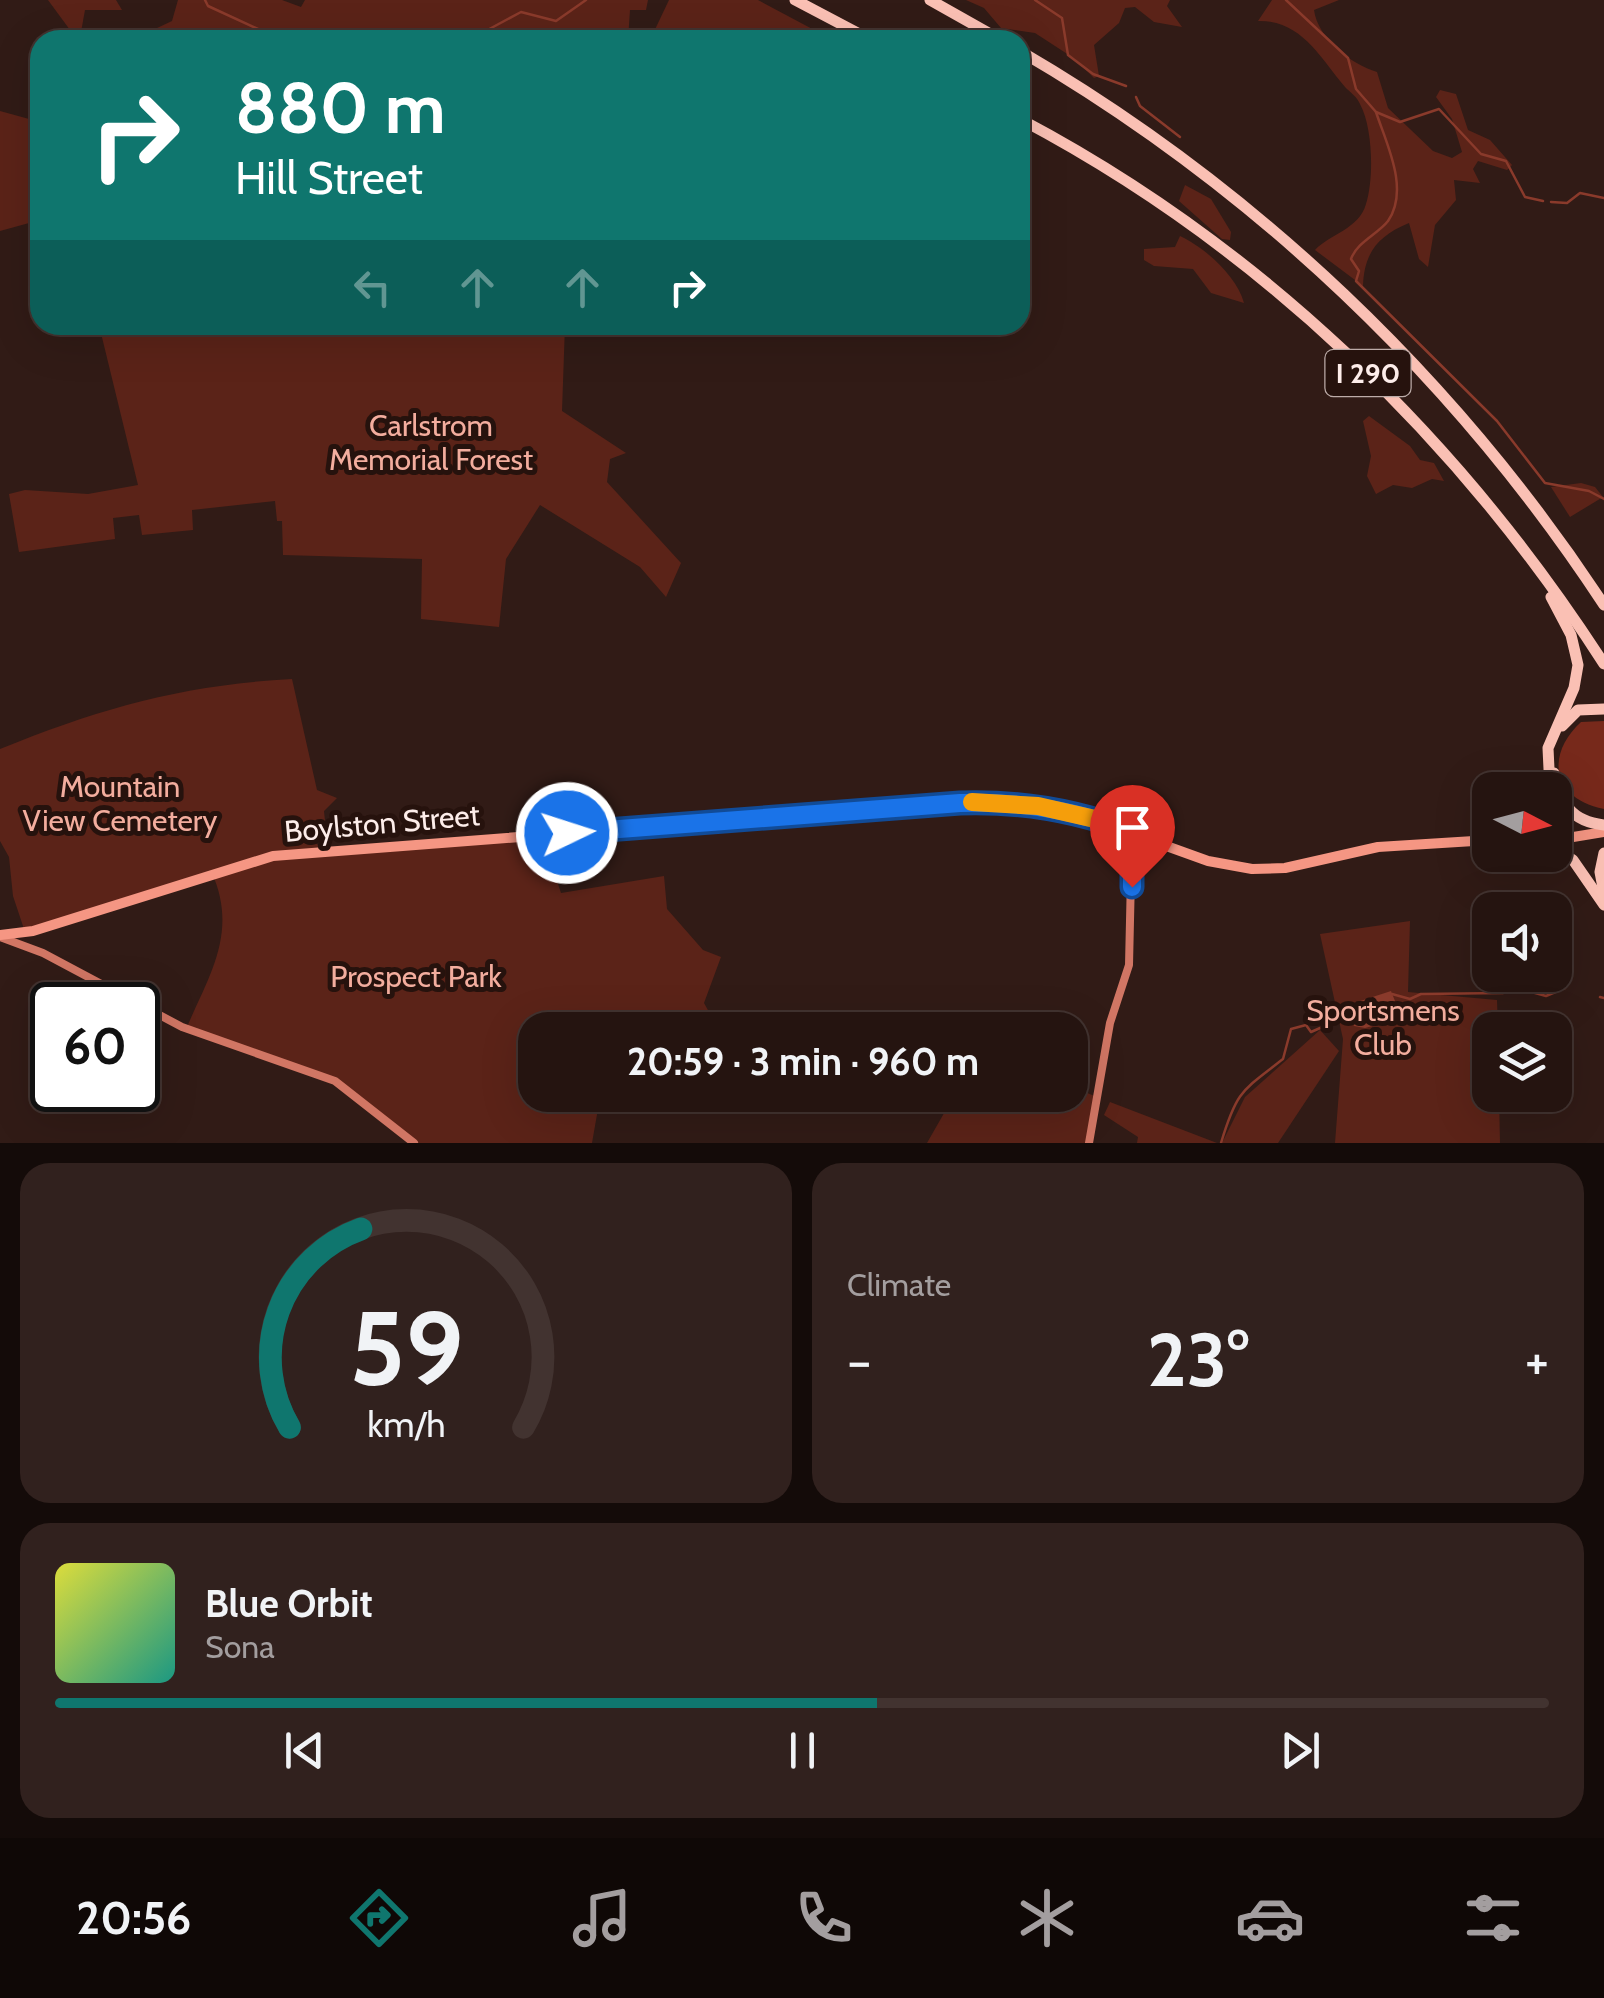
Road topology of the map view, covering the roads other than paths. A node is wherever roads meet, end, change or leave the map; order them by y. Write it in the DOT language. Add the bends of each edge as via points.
graph roads {
  1 [pos="795,0"];
  2 [pos="930,0"];
  3 [pos="851,30"];
  4 [pos="983,30"];
  5 [pos="1030,57"];
  6 [pos="1030,124"];
  7 [pos="1568,551"];
  8 [pos="1528,554"];
  9 [pos="1604,597"];
  10 [pos="1604,605"];
  11 [pos="1604,664"];
  12 [pos="1604,708"];
  13 [pos="1549,772"];
  14 [pos="1604,828"];
  15 [pos="1132,832"];
  16 [pos="1572,833"];
  17 [pos="1472,843"];
  18 [pos="1604,853"];
  19 [pos="1572,859"];
  20 [pos="1604,893"];
  21 [pos="1604,905"];
  22 [pos="36,930"];
  23 [pos="0,936"];
  24 [pos="39,951"];
  25 [pos="414,1143"];
  26 [pos="1089,1143"];
  1 -- 3 [label="highway"];
  2 -- 4 [label="highway"];
  5 -- 7 [label="highway, I 290" via="1246,206 1375,323 1474,431"];
  6 -- 8 [label="highway, I 290" via="1201,233 1314,324 1432,439"];
  7 -- 9 [label="highway"];
  7 -- 10 [label="highway, I 290"];
  8 -- 11 [label="highway, I 290"];
  8 -- 13 [label="highway" via="1567,625 1578,661 1574,688 1548,748"];
  12 -- 14 [label="highway" via="1583,708 1568,718 1553,759 1566,808"];
  14 -- 16 [label="main road"];
  15 -- 17 [label="main road, Boylston Street" via="1252,869 1375,848"];
  15 -- 22 [label="main road, Boylston Street" via="1061,810 972,802 328,851 256,860"];
  15 -- 26 [label="street" via="1129,962 1110,1023"];
  18 -- 20 [label="highway"];
  19 -- 21 [label="highway"];
  22 -- 23 [label="main road, Boylston Street"];
  22 -- 24 [label="street"];
  23 -- 24 [label="street"];
  24 -- 25 [label="street" via="182,1027 335,1081"];
}
